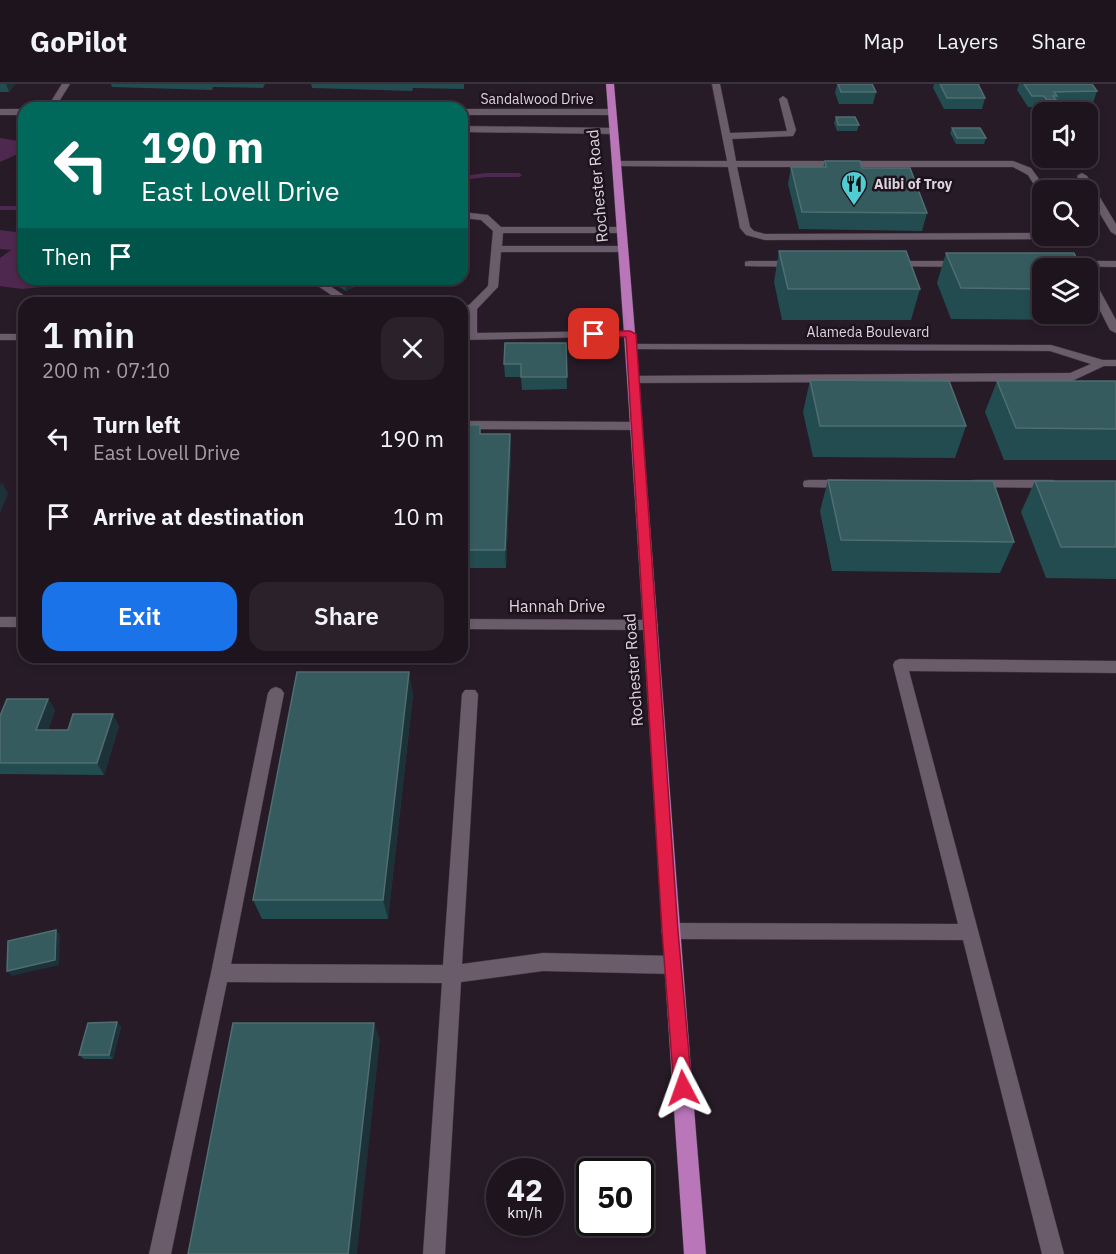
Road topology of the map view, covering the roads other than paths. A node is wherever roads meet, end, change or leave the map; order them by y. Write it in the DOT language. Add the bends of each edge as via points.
graph roads {
  1 [pos="66,84"];
  2 [pos="610,84"];
  3 [pos="716,84"];
  4 [pos="783,99"];
  5 [pos="55,102"];
  6 [pos="0,112"];
  7 [pos="18,112"];
  8 [pos="468,112"];
  9 [pos="612,112"];
  10 [pos="468,129"];
  11 [pos="614,131"];
  12 [pos="727,136"];
  13 [pos="616,164"];
  14 [pos="733,165"];
  15 [pos="1082,176"];
  16 [pos="1036,180"];
  17 [pos="468,216"];
  18 [pos="498,230"];
  19 [pos="621,230"];
  20 [pos="1116,232"];
  21 [pos="1032,236"];
  22 [pos="497,249"];
  23 [pos="623,249"];
  24 [pos="750,264"];
  25 [pos="806,264"];
  26 [pos="885,264"];
  27 [pos="974,264"];
  28 [pos="1116,264"];
  29 [pos="1098,265"];
  30 [pos="322,285"];
  31 [pos="341,297"];
  32 [pos="1098,297"];
  33 [pos="468,307"];
  34 [pos="1116,330"];
  35 [pos="630,334"];
  36 [pos="0,337"];
  37 [pos="18,337"];
  38 [pos="468,337"];
  39 [pos="632,347"];
  40 [pos="1102,363"];
  41 [pos="1116,363"];
  42 [pos="633,379"];
  43 [pos="468,424"];
  44 [pos="637,426"];
  45 [pos="809,484"];
  46 [pos="856,484"];
  47 [pos="963,484"];
  48 [pos="1069,484"];
  49 [pos="0,622"];
  50 [pos="18,622"];
  51 [pos="468,624"];
  52 [pos="651,625"];
  53 [pos="1116,667"];
  54 [pos="276,693"];
  55 [pos="470,694"];
  56 [pos="670,931"];
  57 [pos="969,932"];
  58 [pos="673,965"];
  59 [pos="220,973"];
  60 [pos="452,974"];
  61 [pos="160,1254"];
  62 [pos="434,1254"];
  63 [pos="695,1254"];
  64 [pos="1053,1254"];
  1 -- 5 [label="street"];
  2 -- 9 [label="main road, Rochester Road"];
  3 -- 12 [label="street"];
  4 -- 12 [label="street" via="790,134"];
  6 -- 7 [label="street"];
  8 -- 9 [label="street, Sandalwood Drive"];
  9 -- 11 [label="main road, Rochester Road"];
  10 -- 11 [label="street, Sandalwood Drive"];
  11 -- 13 [label="main road, Rochester Road"];
  12 -- 14 [label="street"];
  13 -- 14 [label="street"];
  13 -- 19 [label="main road, Rochester Road"];
  14 -- 16 [label="street" via="1013,164 1030,170"];
  14 -- 21 [label="street" via="745,228 765,237"];
  15 -- 20 [label="street"];
  17 -- 18 [label="street" via="484,217"];
  18 -- 19 [label="street"];
  18 -- 22 [label="street"];
  19 -- 23 [label="main road, Rochester Road"];
  22 -- 23 [label="street"];
  22 -- 33 [label="street" via="494,287"];
  23 -- 35 [label="main road, Rochester Road"];
  24 -- 25 [label="street"];
  26 -- 27 [label="street"];
  28 -- 29 [label="street"];
  30 -- 31 [label="street"];
  32 -- 34 [label="street"];
  35 -- 38 [label="street"];
  35 -- 39 [label="main road, Rochester Road"];
  36 -- 37 [label="street"];
  39 -- 40 [label="street, Alameda Boulevard" via="1051,348"];
  39 -- 42 [label="main road, Rochester Road"];
  40 -- 41 [label="street, Alameda Boulevard"];
  40 -- 42 [label="street, Alameda Boulevard" via="1072,377"];
  42 -- 44 [label="main road, Rochester Road"];
  43 -- 44 [label="street"];
  44 -- 52 [label="main road, Rochester Road"];
  45 -- 46 [label="street"];
  47 -- 48 [label="street"];
  49 -- 50 [label="street"];
  51 -- 52 [label="street, Hannah Drive"];
  52 -- 56 [label="main road, Rochester Road"];
  53 -- 57 [label="street" via="900,665"];
  54 -- 59 [label="street"];
  55 -- 60 [label="street"];
  56 -- 57 [label="street"];
  56 -- 58 [label="main road, Rochester Road"];
  57 -- 64 [label="street"];
  58 -- 60 [label="street" via="543,962"];
  58 -- 63 [label="main road, Rochester Road"];
  59 -- 60 [label="street"];
  59 -- 61 [label="street"];
  60 -- 62 [label="street"];
}
